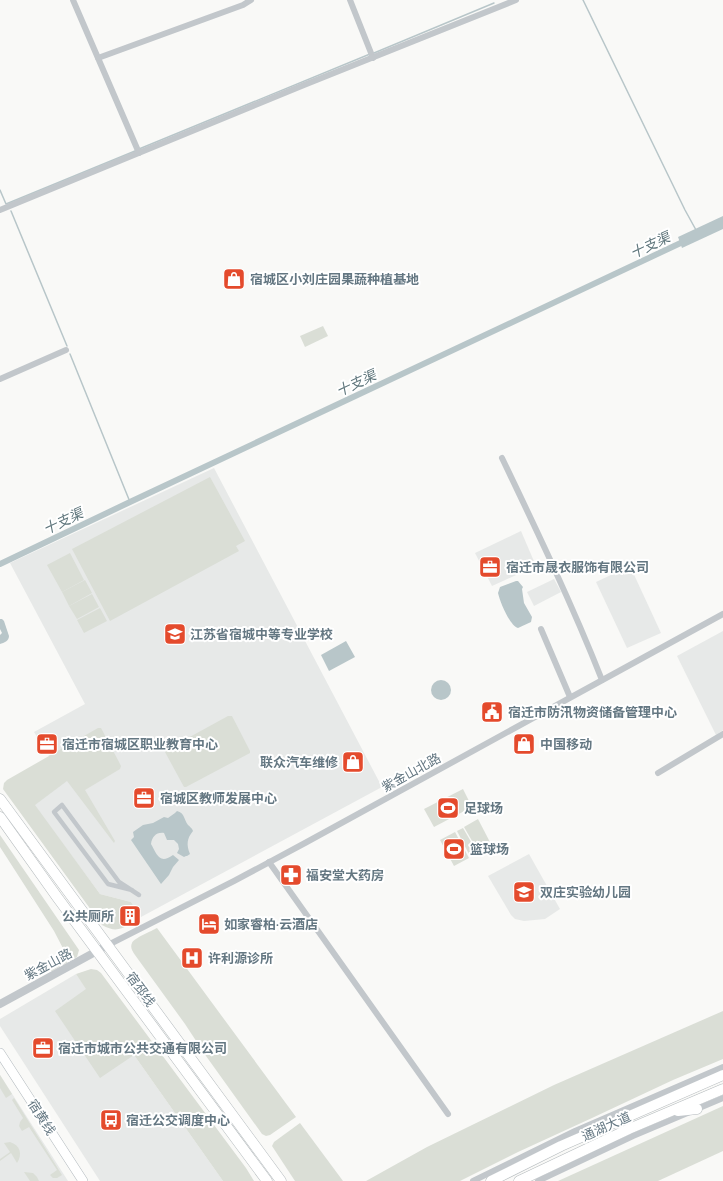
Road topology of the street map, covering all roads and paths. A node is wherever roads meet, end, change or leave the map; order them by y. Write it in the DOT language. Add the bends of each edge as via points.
graph roads {
  1 [pos="73,0"];
  2 [pos="252,0"];
  3 [pos="350,0"];
  4 [pos="516,0"];
  5 [pos="372,55"];
  6 [pos="98,58"];
  7 [pos="138,151"];
  8 [pos="0,210"];
  9 [pos="66,350"];
  10 [pos="0,380"];
  11 [pos="502,458"];
  12 [pos="723,614"];
  13 [pos="541,629"];
  14 [pos="602,680"];
  15 [pos="570,697"];
  16 [pos="723,734"];
  17 [pos="658,773"];
  18 [pos="0,799"];
  19 [pos="0,817"];
  20 [pos="269,862"];
  21 [pos="132,890"];
  22 [pos="139,895"];
  23 [pos="108,945"];
  24 [pos="98,951"];
  25 [pos="0,1004"];
  26 [pos="0,1053"];
  27 [pos="723,1067"];
  28 [pos="723,1075"];
  29 [pos="723,1089"];
  30 [pos="723,1098"];
  31 [pos="697,1109"];
  32 [pos="668,1112"];
  33 [pos="448,1114"];
  34 [pos="491,1180"];
  35 [pos="83,1181"];
  36 [pos="267,1181"];
  37 [pos="281,1181"];
  38 [pos="473,1181"];
  39 [pos="519,1181"];
  40 [pos="538,1181"];
  1 -- 6 [label="street"];
  2 -- 6 [label="street"];
  3 -- 5 [label="street"];
  4 -- 5 [label="street"];
  5 -- 7 [label="street"];
  6 -- 7 [label="street"];
  7 -- 8 [label="street"];
  9 -- 10 [label="street"];
  11 -- 14 [label="street" via="561,583"];
  12 -- 14 [label="street, 紫金山北路"];
  13 -- 15 [label="street"];
  14 -- 15 [label="street, 紫金山北路"];
  15 -- 20 [label="street, 紫金山北路"];
  16 -- 17 [label="street"];
  18 -- 23 [label="main road, 宿邳线"];
  19 -- 24 [label="main road, 宿邳线"];
  20 -- 23 [label="street, 紫金山北路"];
  20 -- 33 [label="street"];
  21 -- 21 [label="street" via="108,884 54,812 62,805 119,882"];
  21 -- 22 [label="street"];
  23 -- 24 [label="street, 紫金山路"];
  23 -- 37 [label="main road, 宿邳线"];
  24 -- 25 [label="street, 紫金山路"];
  24 -- 36 [label="main road, 宿邳线"];
  26 -- 35 [label="main road, 宿黄线"];
  27 -- 38 [label="street" via="575,1131"];
  28 -- 34 [label="main road, 通湖大道" via="561,1146"];
  29 -- 32 [label="main road, 通湖大道"];
  30 -- 31 [label="street"];
  31 -- 32 [label="main road"];
  31 -- 40 [label="street"];
  32 -- 39 [label="main road, 通湖大道"];
}
